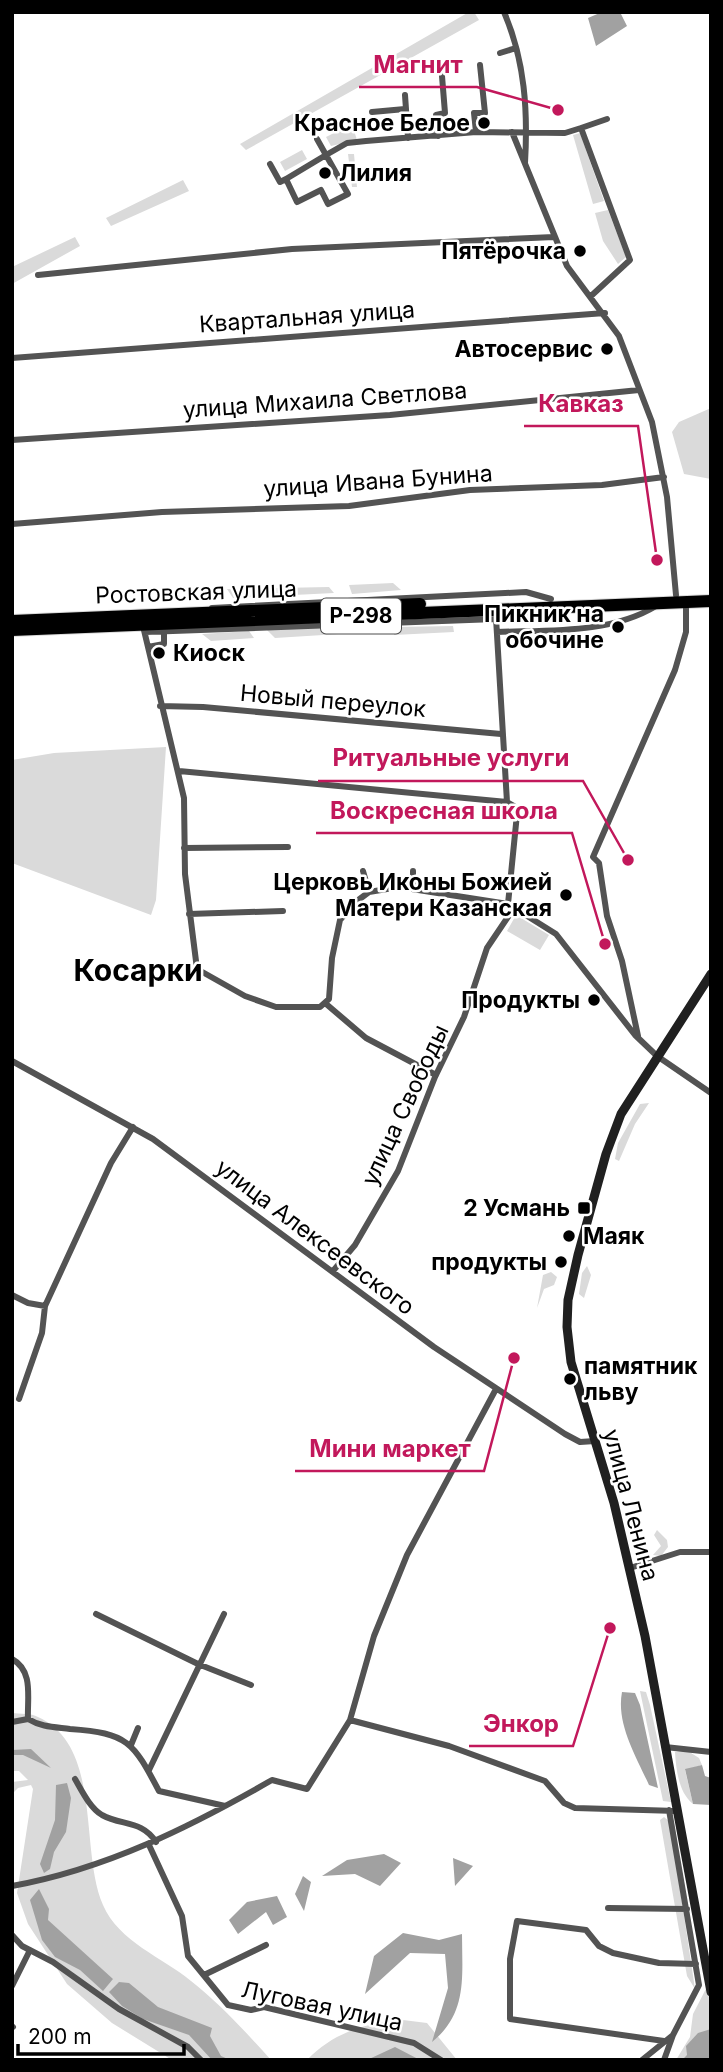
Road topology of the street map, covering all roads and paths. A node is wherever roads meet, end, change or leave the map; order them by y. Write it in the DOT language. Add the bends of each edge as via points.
graph roads {
  1 [pos="504,12"];
  2 [pos="516,48"];
  3 [pos="500,53"];
  4 [pos="480,65"];
  5 [pos="442,76"];
  6 [pos="405,95"];
  7 [pos="405,108"];
  8 [pos="372,112"];
  9 [pos="607,118"];
  10 [pos="581,128"];
  11 [pos="476,132"];
  12 [pos="512,132"];
  13 [pos="527,134"];
  14 [pos="438,136"];
  15 [pos="408,138"];
  16 [pos="317,139"];
  17 [pos="326,155"];
  18 [pos="270,164"];
  19 [pos="525,165"];
  20 [pos="286,179"];
  21 [pos="554,237"];
  22 [pos="38,275"];
  23 [pos="591,296"];
  24 [pos="605,313"];
  25 [pos="12,358"];
  26 [pos="639,390"];
  27 [pos="12,440"];
  28 [pos="664,477"];
  29 [pos="12,524"];
  30 [pos="711,593"];
  31 [pos="681,598"];
  32 [pos="711,601"];
  33 [pos="660,603"];
  34 [pos="495,614"];
  35 [pos="12,621"];
  36 [pos="143,624"];
  37 [pos="12,630"];
  38 [pos="164,631"];
  39 [pos="497,632"];
  40 [pos="148,647"];
  41 [pos="160,706"];
  42 [pos="501,734"];
  43 [pos="179,771"];
  44 [pos="507,802"];
  45 [pos="288,847"];
  46 [pos="184,848"];
  47 [pos="363,871"];
  48 [pos="413,872"];
  49 [pos="413,888"];
  50 [pos="369,892"];
  51 [pos="511,906"];
  52 [pos="283,911"];
  53 [pos="189,914"];
  54 [pos="711,974"];
  55 [pos="325,1003"];
  56 [pos="638,1038"];
  57 [pos="657,1056"];
  58 [pos="12,1060"];
  59 [pos="436,1075"];
  60 [pos="711,1093"];
  61 [pos="133,1127"];
  62 [pos="333,1271"];
  63 [pos="12,1295"];
  64 [pos="45,1306"];
  65 [pos="496,1389"];
  66 [pos="19,1399"];
  67 [pos="595,1441"];
  68 [pos="709,1553"];
  69 [pos="629,1568"];
  70 [pos="96,1614"];
  71 [pos="224,1614"];
  72 [pos="12,1659"];
  73 [pos="198,1664"];
  74 [pos="251,1685"];
  75 [pos="28,1719"];
  76 [pos="351,1720"];
  77 [pos="12,1722"];
  78 [pos="138,1728"];
  79 [pos="131,1745"];
  80 [pos="665,1747"];
  81 [pos="711,1752"];
  82 [pos="149,1770"];
  83 [pos="75,1779"];
  84 [pos="226,1806"];
  85 [pos="673,1811"];
  86 [pos="153,1844"];
  87 [pos="12,1886"];
  88 [pos="608,1909"];
  89 [pos="687,1909"];
  90 [pos="12,1935"];
  91 [pos="266,1945"];
  92 [pos="30,1950"];
  93 [pos="696,1964"];
  94 [pos="204,1975"];
  95 [pos="12,1986"];
  96 [pos="711,1992"];
  97 [pos="673,2035"];
  98 [pos="664,2041"];
  99 [pos="201,2060"];
  100 [pos="441,2060"];
  101 [pos="642,2060"];
  102 [pos="664,2060"];
  1 -- 2 [label="street"];
  2 -- 3 [label="street"];
  2 -- 13 [label="street" via="523,74"];
  4 -- 11 [label="street" via="485,113 474,113"];
  5 -- 14 [label="street" via="445,113 436,115"];
  6 -- 7 [label="street"];
  7 -- 8 [label="street"];
  7 -- 15 [label="street"];
  9 -- 10 [label="street"];
  10 -- 13 [label="street"];
  10 -- 23 [label="street" via="630,260"];
  11 -- 12 [label="street"];
  11 -- 14 [label="street"];
  12 -- 13 [label="street"];
  12 -- 19 [label="street"];
  13 -- 19 [label="street"];
  14 -- 15 [label="street"];
  15 -- 17 [label="street" via="347,143"];
  16 -- 17 [label="street"];
  17 -- 20 [label="street"];
  17 -- 20 [label="street" via="348,194 328,204 321,190 297,202"];
  18 -- 20 [label="street" via="280,182"];
  19 -- 21 [label="street"];
  21 -- 22 [label="street" via="292,249"];
  21 -- 23 [label="street" via="567,265"];
  23 -- 24 [label="street"];
  24 -- 25 [label="street, Квартальная улица"];
  24 -- 26 [label="street" via="620,336"];
  26 -- 27 [label="street, улица Михаила Светлова" via="390,415"];
  26 -- 28 [label="street" via="652,422"];
  28 -- 29 [label="street, улица Ивана Бунина" via="602,485 470,490 349,506 162,512"];
  28 -- 31 [label="street"];
  30 -- 31 [label="highway, Ростовская улица / Р-298"];
  31 -- 32 [label="highway, Ростовская улица / Р-298"];
  31 -- 33 [label="highway, Ростовская улица / Р-298"];
  31 -- 36 [label="highway, Ростовская улица / Р-298" via="173,614"];
  31 -- 56 [label="street" via="686,632 675,670 593,857 599,863 607,916"];
  33 -- 34 [label="highway, Ростовская улица / Р-298"];
  33 -- 39 [label="street, Ростовская улица" via="631,617 585,628"];
  34 -- 36 [label="highway, Ростовская улица / Р-298"];
  34 -- 38 [label="street"];
  34 -- 39 [label="street, улица Свободы"];
  35 -- 36 [label="highway, Ростовская улица / Р-298"];
  36 -- 37 [label="highway, Ростовская улица / Р-298"];
  36 -- 38 [label="street"];
  36 -- 40 [label="street"];
  38 -- 40 [label="street" via="164,644"];
  39 -- 42 [label="street, улица Свободы"];
  40 -- 41 [label="street"];
  41 -- 42 [label="street, Новый переулок" via="203,706"];
  41 -- 43 [label="street"];
  42 -- 44 [label="street, улица Свободы"];
  43 -- 44 [label="street"];
  43 -- 46 [label="street"];
  44 -- 51 [label="street, улица Свободы" via="517,814"];
  45 -- 46 [label="street"];
  46 -- 53 [label="street"];
  47 -- 50 [label="street"];
  48 -- 49 [label="street"];
  49 -- 50 [label="street"];
  49 -- 51 [label="street"];
  50 -- 55 [label="street" via="340,920"];
  51 -- 56 [label="street" via="556,934"];
  51 -- 59 [label="street, улица Свободы" via="487,948 464,1017"];
  52 -- 53 [label="street"];
  53 -- 55 [label="street" via="197,969 245,996 276,1007 320,1007"];
  54 -- 57 [label="main road, улица Ленина"];
  55 -- 59 [label="street" via="366,1038"];
  56 -- 57 [label="street"];
  57 -- 60 [label="street"];
  57 -- 67 [label="main road, улица Ленина" via="621,1114 606,1154 568,1300 571,1362"];
  58 -- 61 [label="street, улица Алексеевского"];
  59 -- 62 [label="street, улица Свободы" via="398,1171 355,1245"];
  61 -- 62 [label="street, улица Алексеевского"];
  61 -- 64 [label="street" via="111,1163"];
  62 -- 65 [label="street, улица Алексеевского"];
  63 -- 64 [label="street"];
  64 -- 66 [label="street" via="42,1333"];
  65 -- 67 [label="street, улица Алексеевского" via="565,1434"];
  65 -- 76 [label="street" via="407,1555 374,1636"];
  67 -- 69 [label="main road, улица Ленина"];
  68 -- 69 [label="street" via="680,1552"];
  69 -- 80 [label="main road, улица Ленина"];
  70 -- 73 [label="street"];
  71 -- 73 [label="street"];
  72 -- 75 [label="street" via="27,1675"];
  73 -- 74 [label="street"];
  73 -- 82 [label="street"];
  75 -- 77 [label="street"];
  75 -- 79 [label="street" via="38,1725 95,1730"];
  76 -- 84 [label="street" via="307,1789 272,1780"];
  76 -- 85 [label="street" via="449,1746 545,1781 564,1804 575,1808"];
  78 -- 79 [label="street"];
  79 -- 82 [label="street"];
  80 -- 81 [label="street"];
  80 -- 85 [label="main road, улица Ленина"];
  82 -- 84 [label="street" via="159,1791"];
  83 -- 86 [label="street" via="94,1808 104,1816 137,1824 149,1832"];
  84 -- 86 [label="street"];
  85 -- 89 [label="street"];
  85 -- 96 [label="main road, улица Ленина"];
  86 -- 87 [label="street" via="42,1881"];
  86 -- 94 [label="street, Луговая улица" via="182,1916 188,1956"];
  88 -- 89 [label="street"];
  89 -- 93 [label="street"];
  90 -- 92 [label="street"];
  91 -- 94 [label="street, Луговая улица"];
  92 -- 95 [label="street"];
  92 -- 99 [label="street" via="119,2009 188,2047"];
  93 -- 97 [label="street" via="698,1991"];
  93 -- 98 [label="street" via="636,1959 599,1946 586,1930 517,1921 510,1959 510,2019"];
  94 -- 100 [label="street, Луговая улица" via="228,2005 251,2010 264,2007 414,2043"];
  97 -- 98 [label="street"];
  97 -- 102 [label="street"];
  98 -- 101 [label="street"];
}
